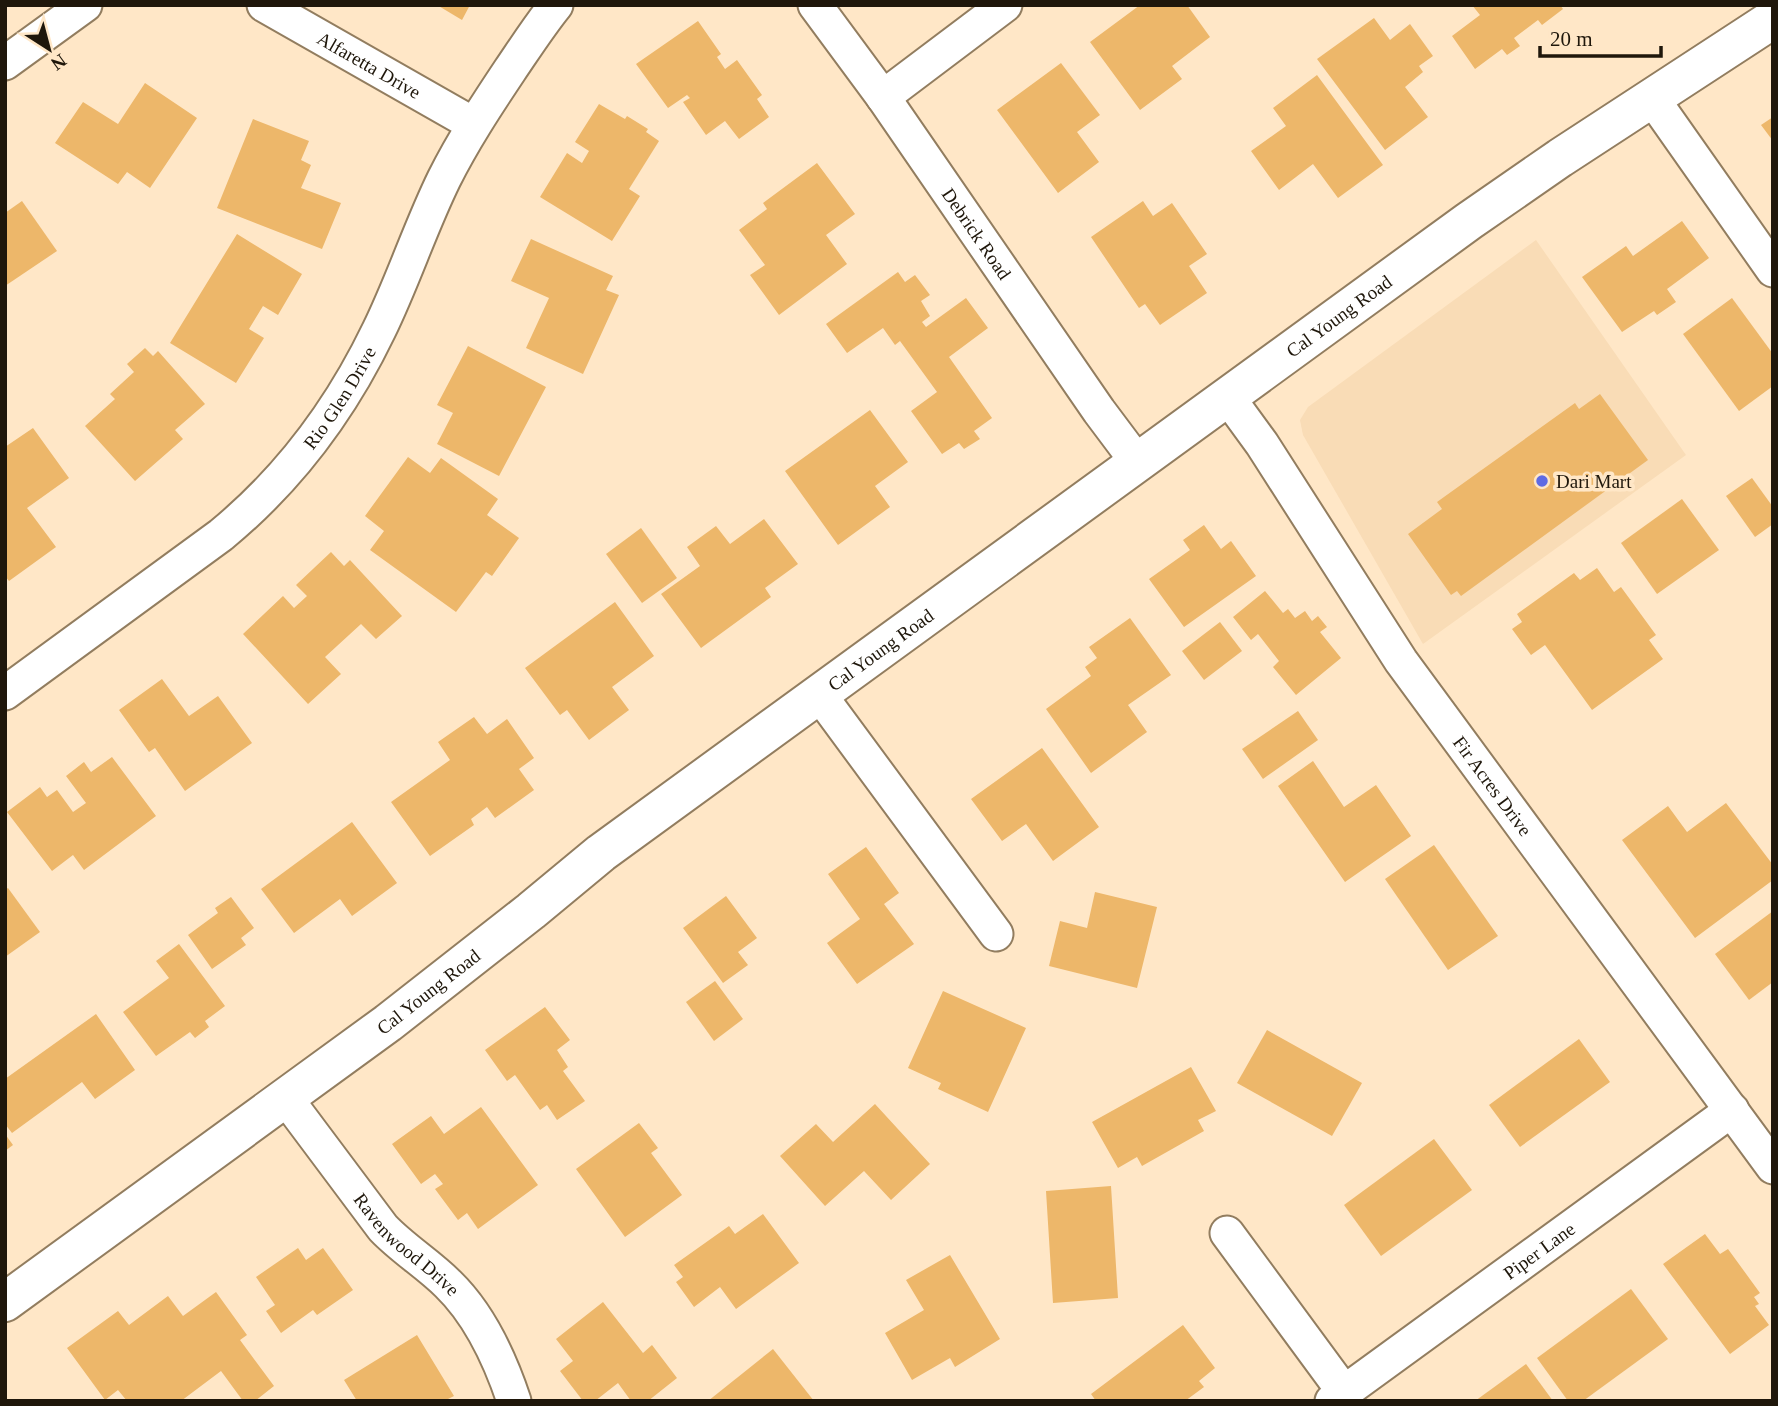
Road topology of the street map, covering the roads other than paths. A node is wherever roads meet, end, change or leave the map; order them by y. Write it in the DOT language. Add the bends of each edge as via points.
graph roads {
  1 [pos="85,5"];
  2 [pos="264,5"];
  3 [pos="556,5"];
  4 [pos="815,5"];
  5 [pos="1005,5"];
  6 [pos="1773,19"];
  7 [pos="5,63"];
  8 [pos="883,97"];
  9 [pos="1652,98"];
  10 [pos="473,124"];
  11 [pos="1773,270"];
  12 [pos="1227,396"];
  13 [pos="1138,463"];
  14 [pos="5,693"];
  15 [pos="819,694"];
  16 [pos="996,934"];
  17 [pos="285,1097"];
  18 [pos="1732,1110"];
  19 [pos="1773,1167"];
  20 [pos="1227,1233"];
  21 [pos="5,1302"];
  22 [pos="1338,1396"];
  23 [pos="514,1401"];
  1 -- 7 [label="street"];
  2 -- 10 [label="street, Alfaretta Drive"];
  3 -- 10 [label="street, Rio Glen Drive"];
  4 -- 8 [label="street, Debrick Road"];
  5 -- 8 [label="street"];
  6 -- 9 [label="main road, Cal Young Road"];
  8 -- 13 [label="street, Debrick Road"];
  9 -- 11 [label="street"];
  9 -- 12 [label="main road, Cal Young Road" via="1469,220"];
  10 -- 14 [label="street, Rio Glen Drive" via="362,363 291,467 221,535"];
  12 -- 13 [label="main road, Cal Young Road"];
  12 -- 18 [label="street, Fir Acres Drive" via="1401,661"];
  13 -- 15 [label="main road, Cal Young Road"];
  15 -- 16 [label="street"];
  15 -- 17 [label="main road, Cal Young Road" via="601,853 387,1023"];
  17 -- 21 [label="main road, Cal Young Road"];
  17 -- 23 [label="street, Ravenwood Drive" via="383,1228 468,1306 499,1361"];
  18 -- 19 [label="street, Fir Acres Drive"];
  18 -- 22 [label="street, Piper Lane"];
  20 -- 22 [label="street, Piper Lane"];
}
